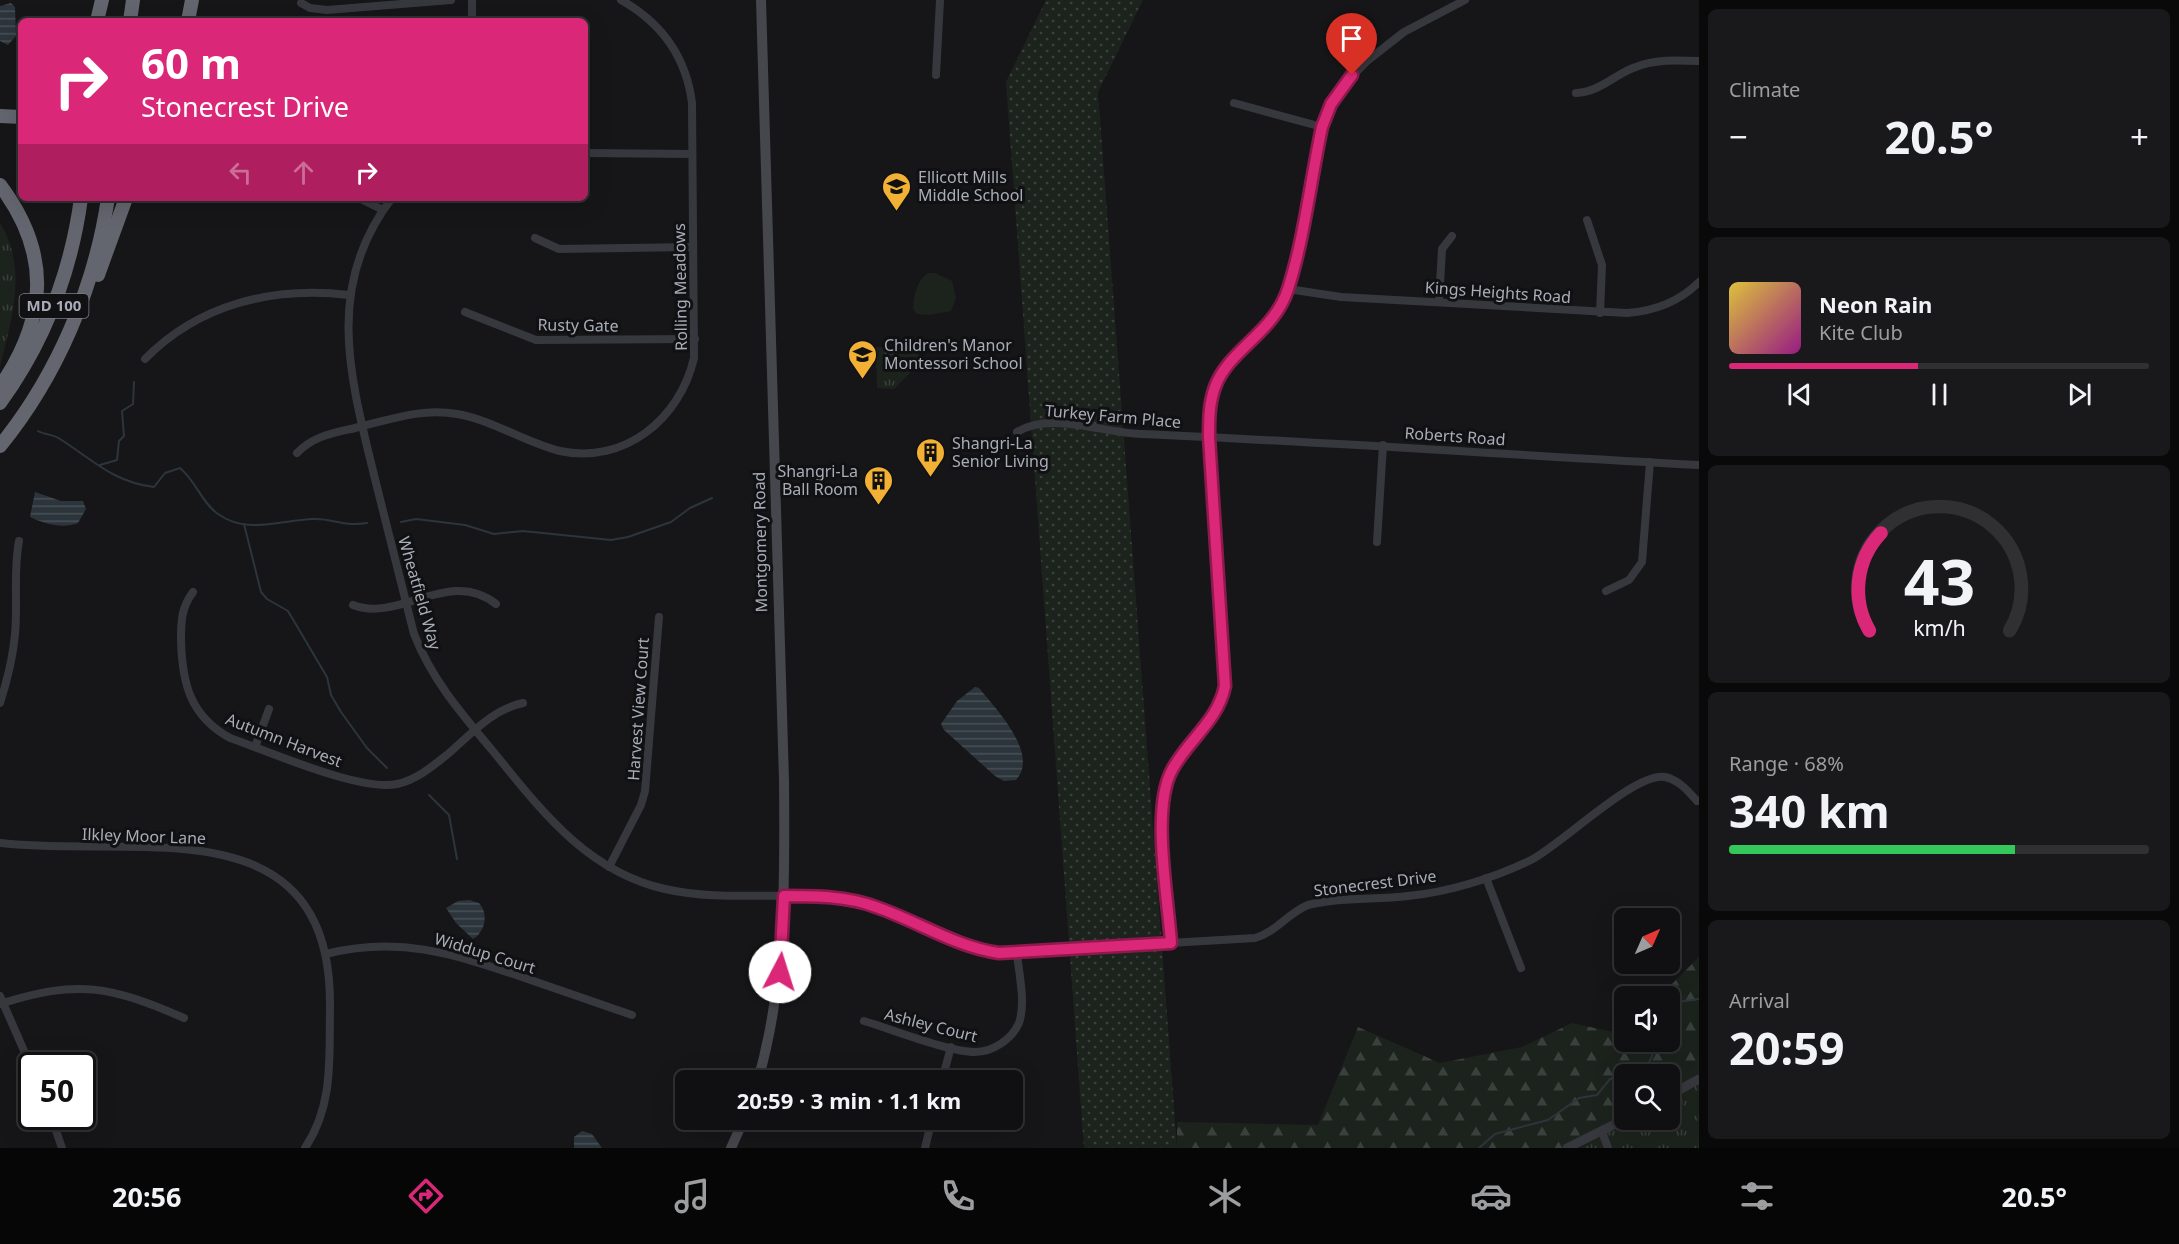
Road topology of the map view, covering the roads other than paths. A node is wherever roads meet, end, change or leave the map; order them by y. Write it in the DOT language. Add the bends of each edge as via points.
graph roads {
  1 [pos="103,0"];
  2 [pos="133,0"];
  3 [pos="192,0"];
  4 [pos="452,0"];
  5 [pos="472,0"];
  6 [pos="621,0"];
  7 [pos="761,0"];
  8 [pos="940,0"];
  9 [pos="1465,0"];
  10 [pos="301,3"];
  11 [pos="100,18"];
  12 [pos="130,18"];
  13 [pos="189,18"];
  14 [pos="472,18"];
  15 [pos="1699,61"];
  16 [pos="936,75"];
  17 [pos="1576,93"];
  18 [pos="1234,103"];
  19 [pos="0,116"];
  20 [pos="18,117"];
  21 [pos="1322,127"];
  22 [pos="588,153"];
  23 [pos="692,154"];
  24 [pos="0,185"];
  25 [pos="80,201"];
  26 [pos="107,201"];
  27 [pos="125,201"];
  28 [pos="365,201"];
  29 [pos="390,201"];
  30 [pos="382,210"];
  31 [pos="1587,220"];
  32 [pos="1452,236"];
  33 [pos="535,238"];
  34 [pos="693,247"];
  35 [pos="1699,282"];
  36 [pos="1288,289"];
  37 [pos="349,295"];
  38 [pos="1439,302"];
  39 [pos="465,312"];
  40 [pos="1600,313"];
  41 [pos="67,336"];
  42 [pos="695,339"];
  43 [pos="145,359"];
  44 [pos="0,387"];
  45 [pos="0,404"];
  46 [pos="362,426"];
  47 [pos="1017,432"];
  48 [pos="1209,437"];
  49 [pos="1383,445"];
  50 [pos="0,446"];
  51 [pos="297,453"];
  52 [pos="1650,462"];
  53 [pos="1699,465"];
  54 [pos="19,541"];
  55 [pos="1377,542"];
  56 [pos="1606,591"];
  57 [pos="193,592"];
  58 [pos="406,601"];
  59 [pos="496,604"];
  60 [pos="353,605"];
  61 [pos="658,617"];
  62 [pos="0,703"];
  63 [pos="523,703"];
  64 [pos="269,709"];
  65 [pos="475,731"];
  66 [pos="255,747"];
  67 [pos="1697,801"];
  68 [pos="0,843"];
  69 [pos="609,867"];
  70 [pos="1486,878"];
  71 [pos="784,896"];
  72 [pos="1171,943"];
  73 [pos="326,954"];
  74 [pos="1017,954"];
  75 [pos="1521,968"];
  76 [pos="1,1001"];
  77 [pos="632,1015"];
  78 [pos="184,1018"];
  79 [pos="864,1021"];
  80 [pos="951,1047"];
  81 [pos="24,1052"];
  82 [pos="760,1070"];
  83 [pos="945,1070"];
  84 [pos="1699,1079"];
  85 [pos="1680,1089"];
  86 [pos="1614,1125"];
  87 [pos="56,1130"];
  88 [pos="739,1130"];
  89 [pos="929,1130"];
  90 [pos="1602,1132"];
  91 [pos="62,1148"];
  92 [pos="305,1148"];
  93 [pos="731,1148"];
  94 [pos="925,1148"];
  95 [pos="1566,1148"];
  96 [pos="1608,1148"];
  1 -- 11 [label="highway"];
  2 -- 12 [label="highway"];
  3 -- 13 [label="highway"];
  4 -- 10 [label="street" via="327,10"];
  5 -- 14 [label="street"];
  6 -- 23 [label="street, Rolling Meadows" via="662,30 679,55 690,86"];
  7 -- 71 [label="main road, Montgomery Road"];
  8 -- 16 [label="street"];
  9 -- 21 [label="street" via="1404,32 1367,60 1340,89"];
  15 -- 17 [label="street" via="1649,63 1594,90"];
  18 -- 21 [label="street"];
  19 -- 20 [label="highway"];
  21 -- 36 [label="street"];
  22 -- 23 [label="street"];
  23 -- 34 [label="street, Rolling Meadows"];
  24 -- 44 [label="highway" via="30,237 38,280 30,331"];
  25 -- 45 [label="highway, MD 100" via="73,244 56,300 27,361"];
  26 -- 41 [label="highway, MD 100" via="88,281"];
  27 -- 41 [label="highway" via="88,299"];
  28 -- 30 [label="street"];
  29 -- 30 [label="street, Wheatfield Way"];
  30 -- 37 [label="street, Wheatfield Way" via="363,249"];
  31 -- 40 [label="street" via="1602,265"];
  32 -- 38 [label="street" via="1442,249"];
  33 -- 34 [label="street" via="559,249"];
  34 -- 42 [label="street, Rolling Meadows"];
  35 -- 40 [label="street, Kings Heights Road" via="1659,308"];
  36 -- 38 [label="street, Kings Heights Road" via="1341,297"];
  36 -- 48 [label="street" via="1271,321 1219,379 1211,401"];
  37 -- 43 [label="street" via="285,293 244,301 203,316"];
  37 -- 46 [label="street, Wheatfield Way" via="347,348"];
  38 -- 40 [label="street, Kings Heights Road"];
  39 -- 42 [label="street, Rusty Gate" via="536,340"];
  41 -- 50 [label="highway, MD 100" via="37,392"];
  42 -- 46 [label="street, Rolling Meadows" via="691,372 670,411 646,434 613,449 595,453 561,451 455,413 410,414"];
  46 -- 51 [label="street, Rolling Meadows" via="319,436"];
  46 -- 58 [label="street, Wheatfield Way"];
  47 -- 48 [label="street, Turkey Farm Place" via="1044,421 1116,433"];
  48 -- 49 [label="street, Roberts Road"];
  48 -- 72 [label="street" via="1225,686 1218,710 1183,752 1164,786 1162,827"];
  49 -- 52 [label="street, Roberts Road"];
  49 -- 55 [label="street"];
  52 -- 53 [label="street, Roberts Road"];
  52 -- 56 [label="street" via="1642,561 1629,580"];
  54 -- 62 [label="street" via="15,634"];
  57 -- 66 [label="street, Autumn Harvest" via="181,619 182,669 190,699 196,711 216,730"];
  58 -- 59 [label="street" via="460,591 483,594"];
  58 -- 60 [label="street" via="369,609"];
  58 -- 65 [label="street, Wheatfield Way" via="414,634 431,673"];
  61 -- 69 [label="street, Harvest View Court" via="645,791"];
  63 -- 65 [label="street, Autumn Harvest" via="498,712"];
  64 -- 66 [label="street"];
  65 -- 66 [label="street, Autumn Harvest" via="423,772 397,784 384,785 356,782"];
  65 -- 69 [label="street, Wheatfield Way" via="547,817"];
  67 -- 70 [label="street, Stonecrest Drive" via="1672,779 1643,780 1546,851"];
  68 -- 73 [label="street, Ilkley Moor Lane" via="169,847 240,859 292,891 314,920"];
  69 -- 71 [label="street, Wheatfield Way" via="663,888 685,892"];
  70 -- 72 [label="street, Stonecrest Drive" via="1420,895 1308,905 1255,938"];
  70 -- 75 [label="street"];
  71 -- 74 [label="street, Stonecrest Drive" via="857,901 975,948"];
  71 -- 82 [label="main road, Montgomery Road" via="776,1002"];
  72 -- 74 [label="street, Stonecrest Drive"];
  73 -- 77 [label="street, Widdup Court" via="368,946 420,947 459,956"];
  73 -- 92 [label="street, Ilkley Moor Lane" via="330,993 327,1098 317,1130"];
  74 -- 80 [label="street, Ashley Court" via="1021,1011 1012,1033 984,1051"];
  76 -- 78 [label="street" via="53,989 88,988 123,994"];
  76 -- 81 [label="street"];
  79 -- 80 [label="street, Ashley Court"];
  80 -- 83 [label="street"];
  84 -- 85 [label="street"];
  86 -- 90 [label="street"];
  87 -- 91 [label="street"];
  88 -- 93 [label="main road"];
  89 -- 94 [label="street"];
  90 -- 95 [label="street"];
  90 -- 96 [label="street"];
}
